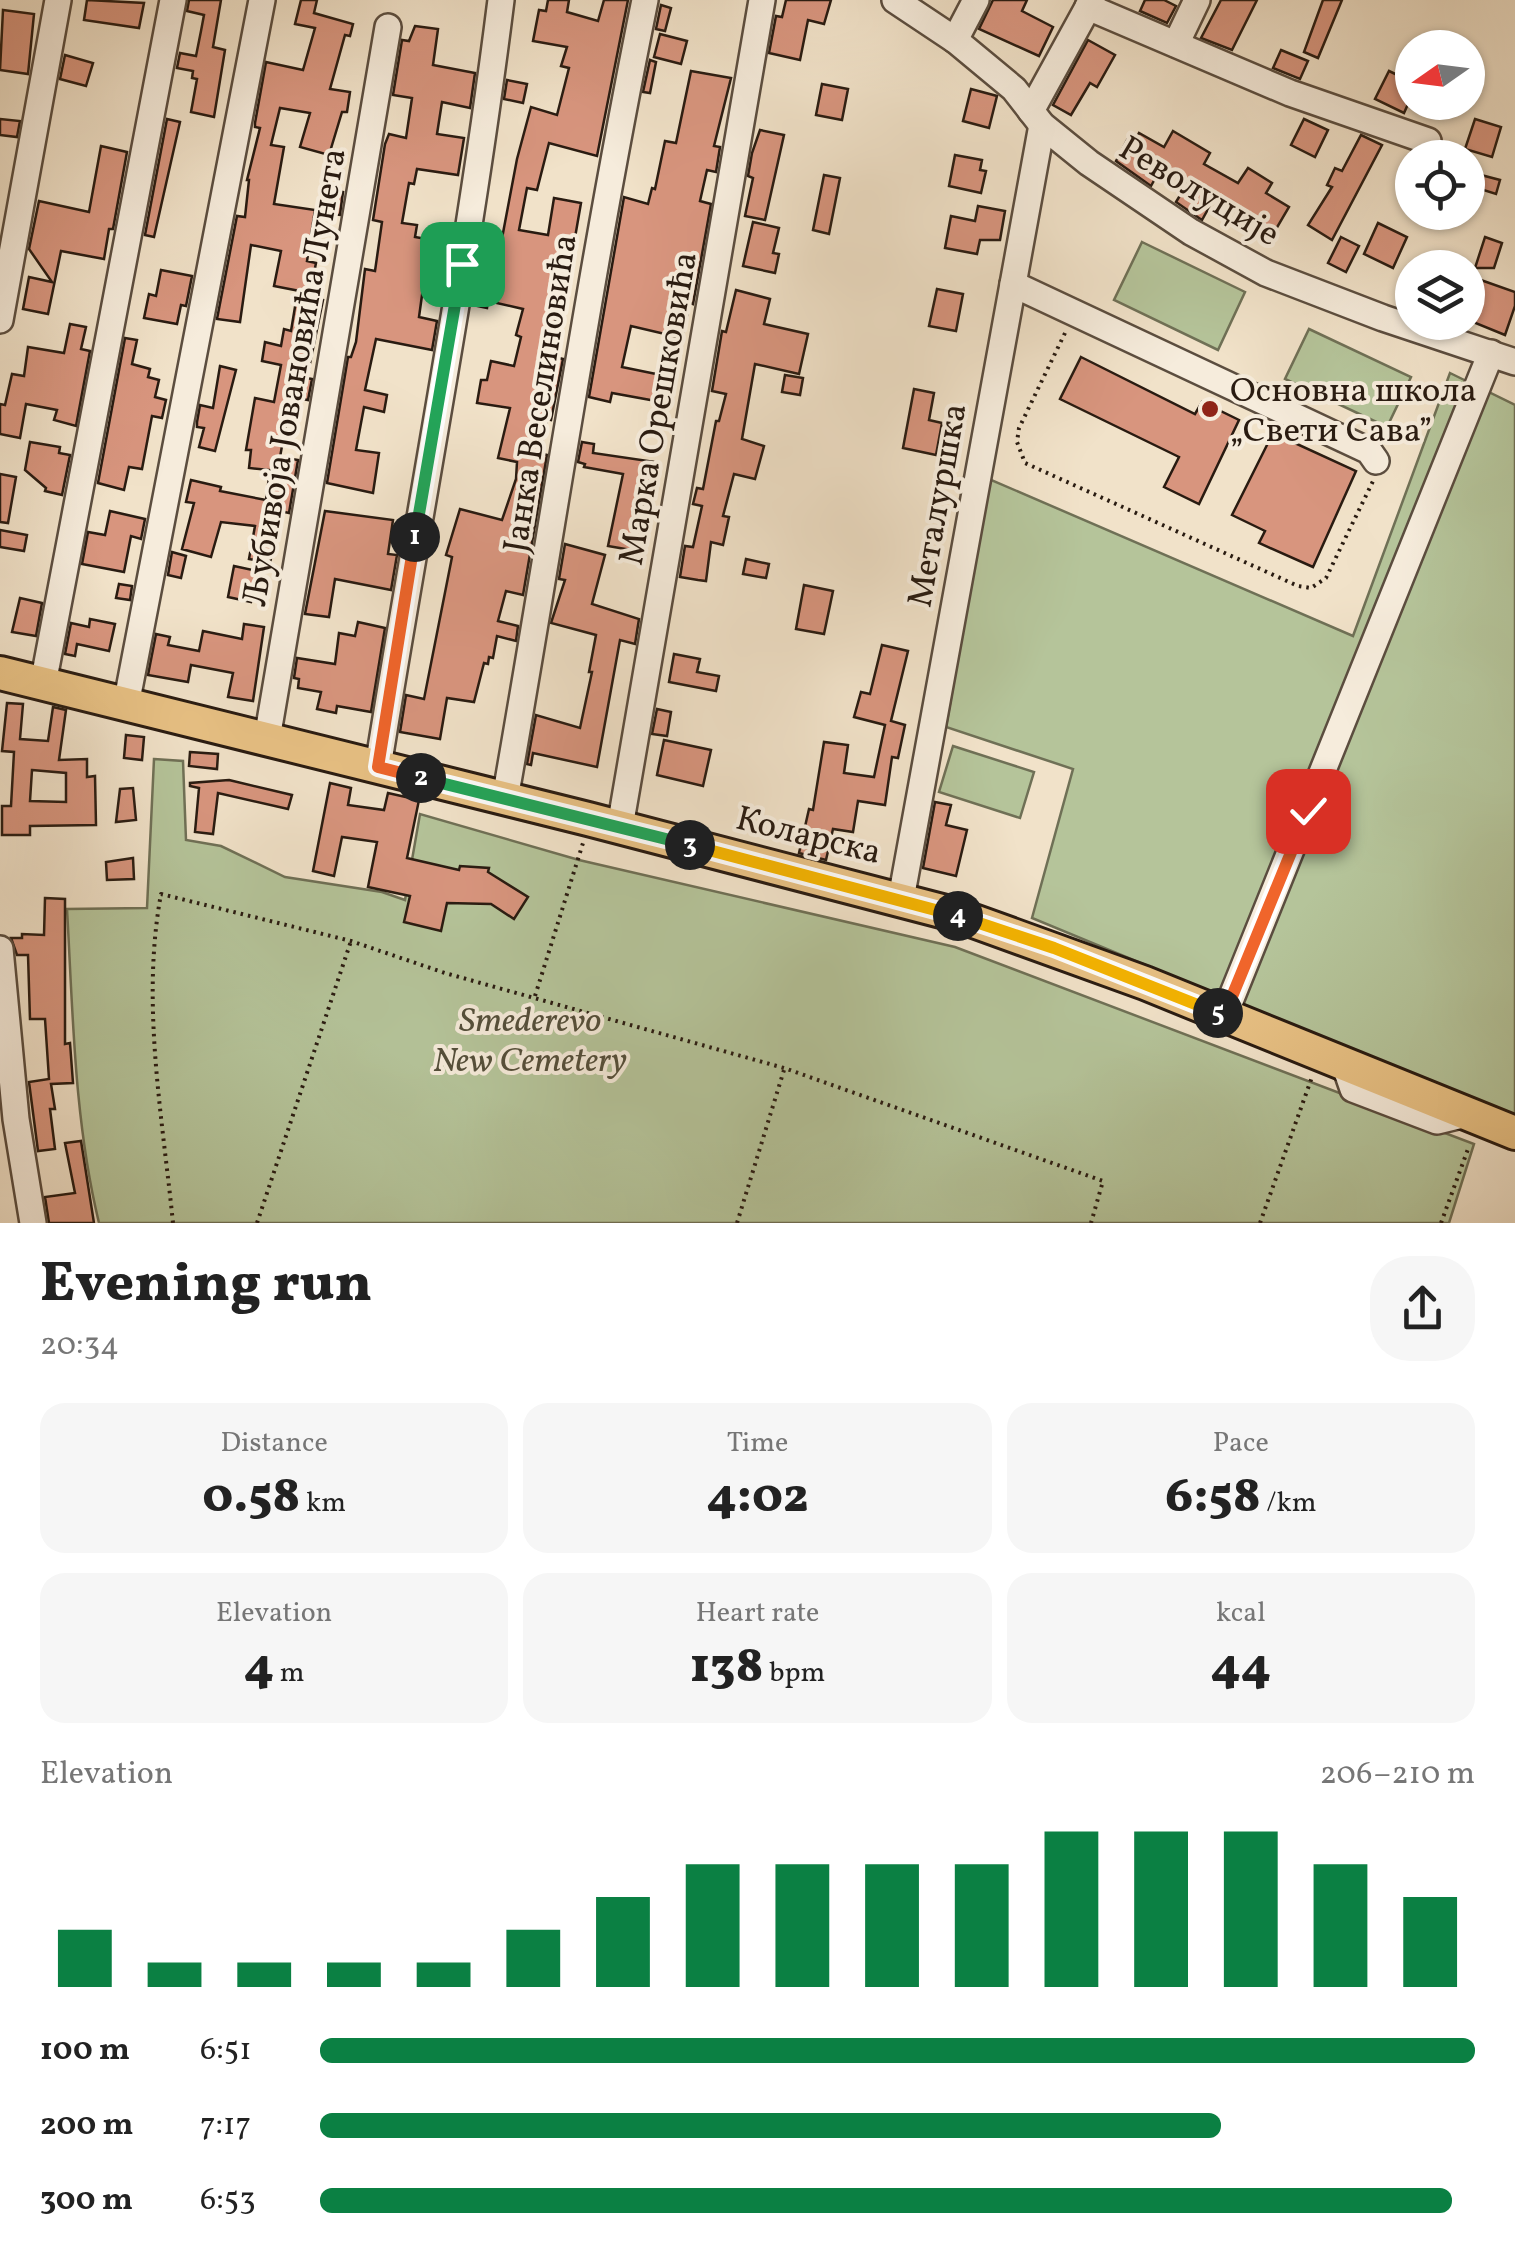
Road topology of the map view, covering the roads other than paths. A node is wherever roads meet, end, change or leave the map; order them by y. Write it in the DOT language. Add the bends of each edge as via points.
graph roads {
  1 [pos="58,0"];
  2 [pos="174,0"];
  3 [pos="262,0"];
  4 [pos="501,0"];
  5 [pos="645,0"];
  6 [pos="762,0"];
  7 [pos="895,0"];
  8 [pos="976,0"];
  9 [pos="1198,0"];
  10 [pos="1090,4"];
  11 [pos="388,27"];
  12 [pos="956,40"];
  13 [pos="1176,44"];
  14 [pos="1037,118"];
  15 [pos="1422,140"];
  16 [pos="1013,284"];
  17 [pos="0,320"];
  18 [pos="1503,358"];
  19 [pos="1376,461"];
  20 [pos="1,674"];
  21 [pos="44,684"];
  22 [pos="0,688"];
  23 [pos="126,705"];
  24 [pos="267,739"];
  25 [pos="378,767"];
  26 [pos="506,799"];
  27 [pos="604,823"];
  28 [pos="901,899"];
  29 [pos="0,949"];
  30 [pos="1224,1016"];
  31 [pos="1515,1133"];
  32 [pos="33,1223"];
  1 -- 17 [label="street"];
  2 -- 21 [label="street"];
  3 -- 23 [label="street"];
  4 -- 25 [label="street" via="481,163"];
  5 -- 26 [label="street, Јанка Веселиновића"];
  6 -- 27 [label="street, Марка Орешковића"];
  7 -- 12 [label="street, Револуције"];
  8 -- 12 [label="street"];
  9 -- 13 [label="street"];
  10 -- 13 [label="street"];
  10 -- 14 [label="street, Металуршка"];
  11 -- 24 [label="street, Љубивоја Јовановића Лунета"];
  12 -- 14 [label="street, Револуције"];
  13 -- 15 [label="street"];
  14 -- 16 [label="street, Металуршка"];
  14 -- 18 [label="street, Револуције" via="1155,209 1249,264"];
  16 -- 19 [label="street" via="1369,452"];
  16 -- 28 [label="street, Металуршка"];
  18 -- 30 [label="street"];
  20 -- 21 [label="main road, Коларска"];
  20 -- 22 [label="street"];
  21 -- 23 [label="main road, Коларска"];
  23 -- 24 [label="main road, Коларска"];
  24 -- 25 [label="main road, Коларска"];
  25 -- 26 [label="main road, Коларска"];
  26 -- 27 [label="main road, Коларска"];
  27 -- 28 [label="main road, Коларска"];
  28 -- 30 [label="main road, Коларска" via="1054,948"];
  29 -- 32 [label="street"];
  30 -- 31 [label="main road, Коларска"];
}
